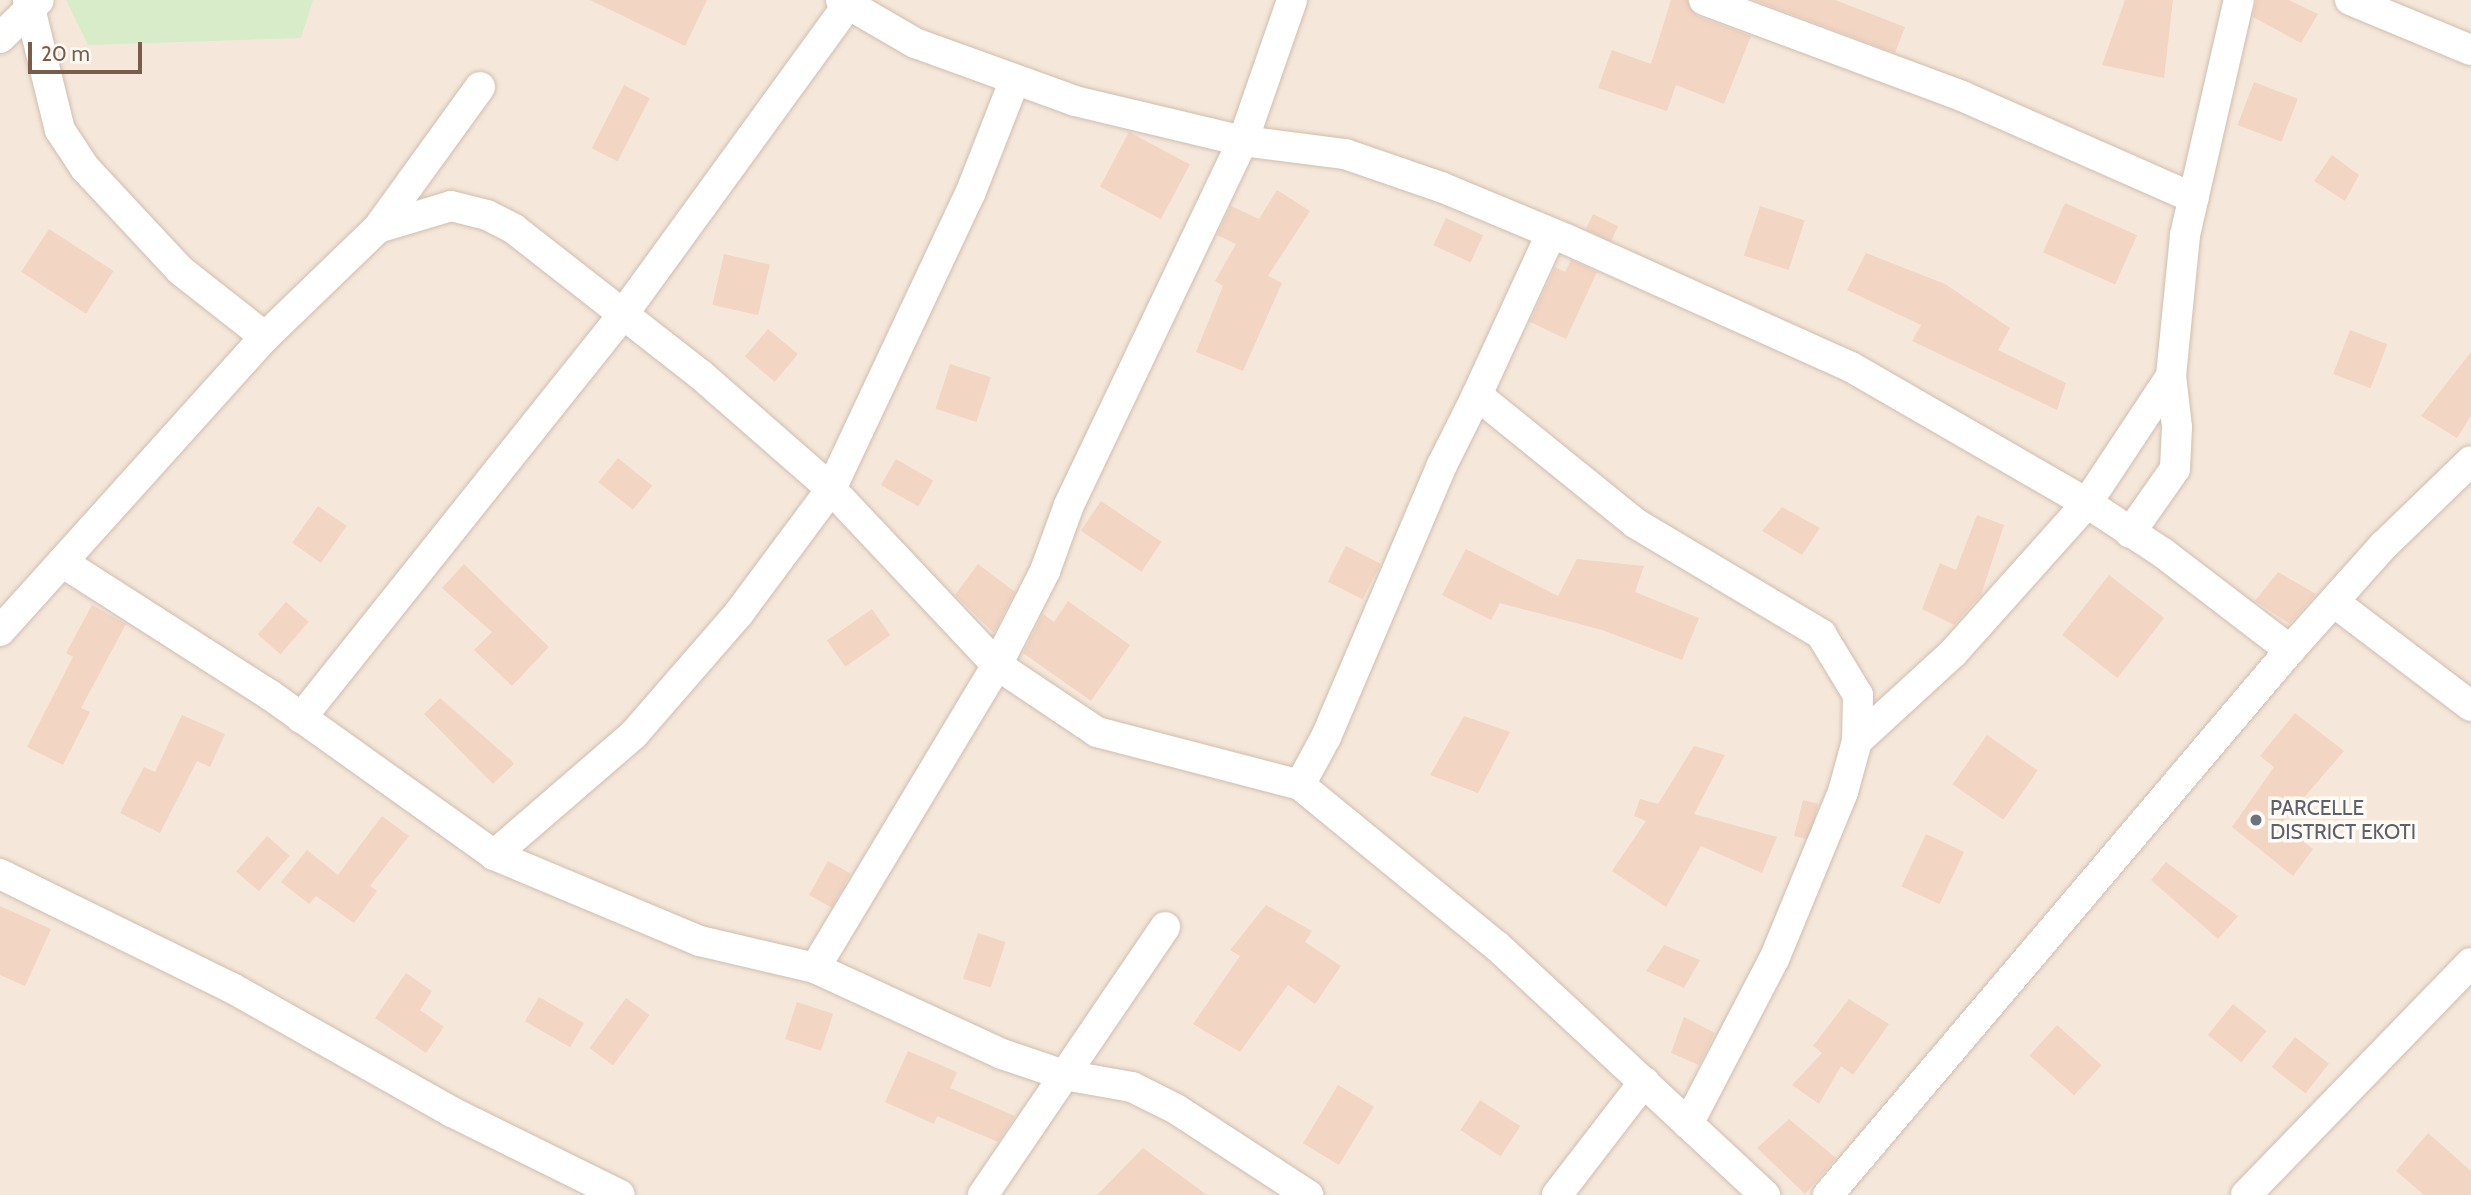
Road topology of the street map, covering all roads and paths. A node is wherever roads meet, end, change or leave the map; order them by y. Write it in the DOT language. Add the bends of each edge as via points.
graph roads {
  1 [pos="1292,0"];
  2 [pos="1704,0"];
  3 [pos="2239,0"];
  4 [pos="847,1"];
  5 [pos="33,2"];
  6 [pos="2363,2"];
  7 [pos="0,38"];
  8 [pos="2471,50"];
  9 [pos="1015,79"];
  10 [pos="480,87"];
  11 [pos="1243,141"];
  12 [pos="2193,198"];
  13 [pos="378,228"];
  14 [pos="1551,234"];
  15 [pos="621,317"];
  16 [pos="265,337"];
  17 [pos="2171,376"];
  18 [pos="1477,395"];
  19 [pos="2471,461"];
  20 [pos="831,489"];
  21 [pos="2087,503"];
  22 [pos="2130,533"];
  23 [pos="62,562"];
  24 [pos="2334,602"];
  25 [pos="0,631"];
  26 [pos="2290,650"];
  27 [pos="997,665"];
  28 [pos="2471,706"];
  29 [pos="301,718"];
  30 [pos="1857,741"];
  31 [pos="1300,785"];
  32 [pos="494,855"];
  33 [pos="0,874"];
  34 [pos="1165,927"];
  35 [pos="2471,963"];
  36 [pos="816,968"];
  37 [pos="1064,1075"];
  38 [pos="1644,1082"];
  39 [pos="1688,1124"];
  40 [pos="620,1195"];
  41 [pos="983,1195"];
  42 [pos="1308,1195"];
  43 [pos="1557,1195"];
  44 [pos="1765,1195"];
  45 [pos="1828,1195"];
  46 [pos="2246,1195"];
  1 -- 11 [label="street"];
  2 -- 12 [label="street" via="1962,96"];
  3 -- 12 [label="street"];
  4 -- 9 [label="street" via="915,43"];
  4 -- 15 [label="street"];
  5 -- 7 [label="street"];
  5 -- 16 [label="street" via="60,130 85,168 180,270"];
  6 -- 8 [label="street"];
  9 -- 11 [label="street" via="1075,101"];
  9 -- 20 [label="street" via="965,206"];
  10 -- 13 [label="street"];
  11 -- 14 [label="street" via="1345,154 1441,187"];
  11 -- 27 [label="street" via="1069,505 1045,572"];
  12 -- 17 [label="street"];
  13 -- 15 [label="street" via="451,206 487,215 514,229"];
  13 -- 16 [label="street"];
  14 -- 18 [label="street"];
  14 -- 21 [label="street" via="1851,367"];
  15 -- 20 [label="street" via="701,375"];
  15 -- 29 [label="street"];
  16 -- 23 [label="street"];
  17 -- 21 [label="street"];
  17 -- 22 [label="street" via="2177,427 2175,469"];
  18 -- 30 [label="street" via="1635,523 1821,634 1857,695"];
  18 -- 31 [label="street" via="1442,465 1336,715"];
  19 -- 24 [label="street" via="2383,546"];
  20 -- 27 [label="street"];
  20 -- 32 [label="street" via="739,613 634,734"];
  21 -- 22 [label="street"];
  21 -- 30 [label="street" via="1953,653"];
  22 -- 26 [label="street" via="2164,553"];
  23 -- 25 [label="street"];
  23 -- 29 [label="street"];
  24 -- 26 [label="street"];
  24 -- 28 [label="street"];
  26 -- 45 [label="street"];
  27 -- 31 [label="street" via="1097,732"];
  27 -- 36 [label="street"];
  29 -- 32 [label="street"];
  30 -- 39 [label="street" via="1843,792 1774,959"];
  31 -- 38 [label="street" via="1497,946"];
  32 -- 36 [label="street" via="700,942"];
  33 -- 40 [label="street" via="232,988 452,1112"];
  34 -- 37 [label="street"];
  35 -- 46 [label="street"];
  36 -- 37 [label="street" via="943,1030"];
  37 -- 41 [label="street"];
  37 -- 42 [label="street" via="1132,1087 1176,1109"];
  38 -- 39 [label="street"];
  38 -- 43 [label="street"];
  39 -- 44 [label="street"];
}
